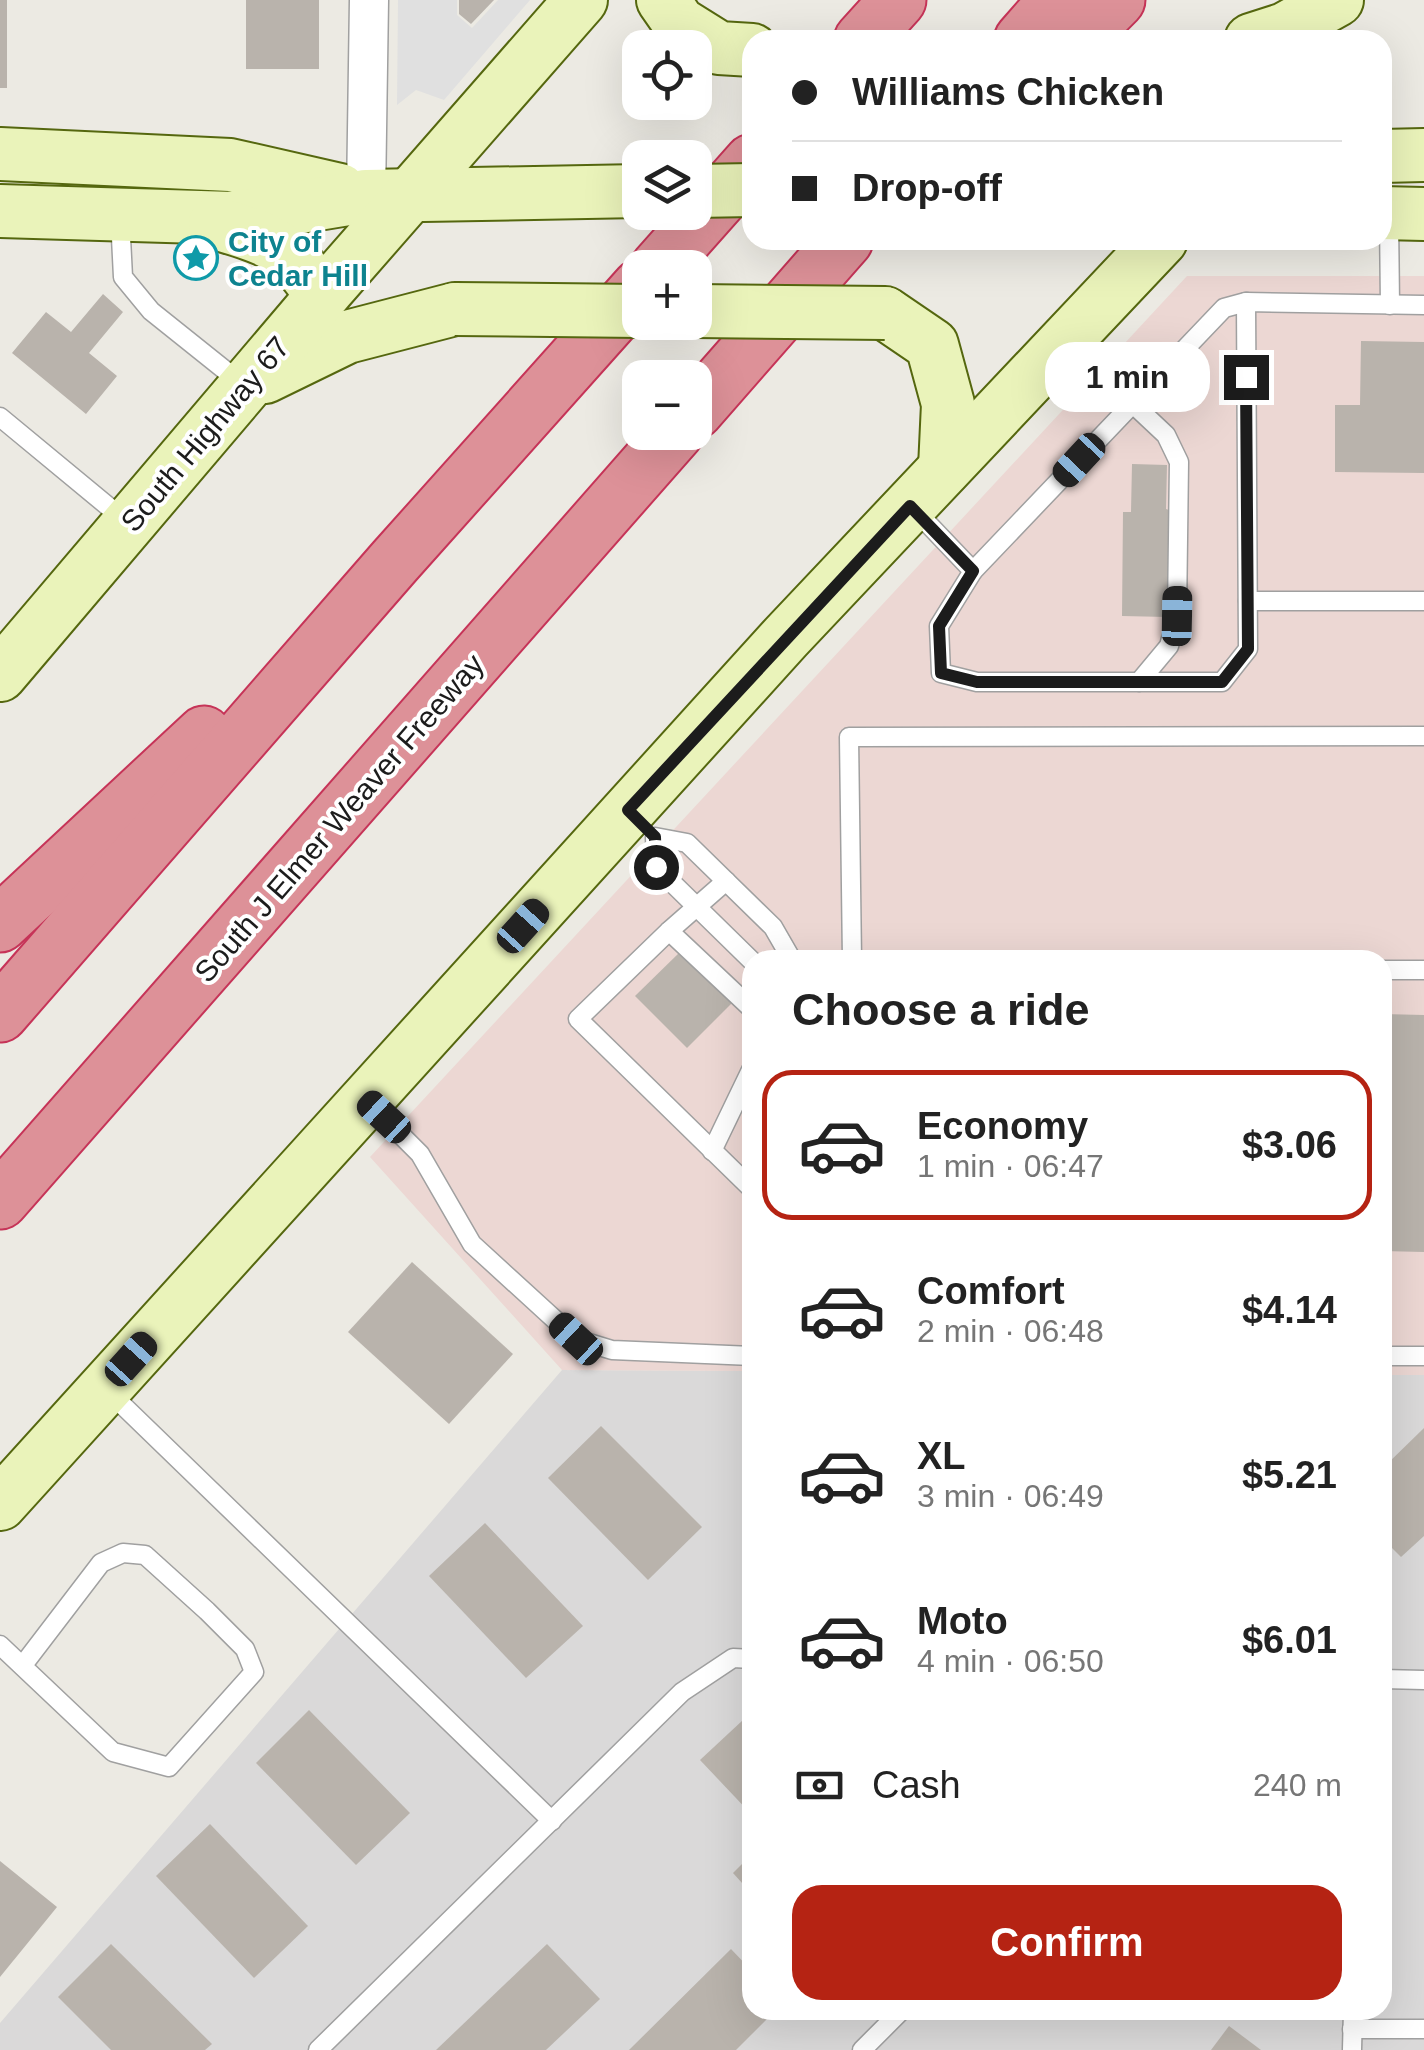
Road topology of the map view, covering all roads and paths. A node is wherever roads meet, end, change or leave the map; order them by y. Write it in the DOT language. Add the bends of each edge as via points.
graph roads {
  1 [pos="370,0"];
  2 [pos="582,0"];
  3 [pos="664,0"];
  4 [pos="898,0"];
  5 [pos="1057,0"];
  6 [pos="1117,0"];
  7 [pos="1337,0"];
  8 [pos="1370,0"];
  9 [pos="871,30"];
  10 [pos="1031,30"];
  11 [pos="1087,30"];
  12 [pos="1282,30"];
  13 [pos="1344,30"];
  14 [pos="736,49"];
  15 [pos="0,154"];
  16 [pos="1424,155"];
  17 [pos="1392,156"];
  18 [pos="742,173"];
  19 [pos="742,190"];
  20 [pos="712,191"];
  21 [pos="615,192"];
  22 [pos="389,195"];
  23 [pos="0,211"];
  24 [pos="1399,214"];
  25 [pos="120,215"];
  26 [pos="194,217"];
  27 [pos="674,250"];
  28 [pos="836,250"];
  29 [pos="848,250"];
  30 [pos="1152,250"];
  31 [pos="318,301"];
  32 [pos="1246,302"];
  33 [pos="1390,305"];
  34 [pos="1424,305"];
  35 [pos="622,307"];
  36 [pos="786,307"];
  37 [pos="712,310"];
  38 [pos="622,311"];
  39 [pos="245,387"];
  40 [pos="712,392"];
  41 [pos="1132,404"];
  42 [pos="0,417"];
  43 [pos="660,450"];
  44 [pos="945,468"];
  45 [pos="910,506"];
  46 [pos="129,524"];
  47 [pos="395,561"];
  48 [pos="973,571"];
  49 [pos="1248,600"];
  50 [pos="1424,600"];
  51 [pos="0,676"];
  52 [pos="1139,682"];
  53 [pos="1424,736"];
  54 [pos="642,824"];
  55 [pos="726,882"];
  56 [pos="698,906"];
  57 [pos="0,924"];
  58 [pos="668,931"];
  59 [pos="786,950"];
  60 [pos="852,950"];
  61 [pos="742,951"];
  62 [pos="1392,970"];
  63 [pos="1424,970"];
  64 [pos="742,999"];
  65 [pos="0,1014"];
  66 [pos="742,1089"];
  67 [pos="365,1099"];
  68 [pos="712,1151"];
  69 [pos="742,1180"];
  70 [pos="0,1201"];
  71 [pos="742,1356"];
  72 [pos="1392,1356"];
  73 [pos="1424,1356"];
  74 [pos="105,1388"];
  75 [pos="0,1504"];
  76 [pos="0,1646"];
  77 [pos="742,1658"];
  78 [pos="23,1664"];
  79 [pos="1392,1679"];
  80 [pos="1424,1680"];
  81 [pos="552,1820"];
  82 [pos="892,2020"];
  83 [pos="1352,2020"];
  84 [pos="1359,2020"];
  85 [pos="1424,2029"];
  86 [pos="318,2050"];
  87 [pos="862,2050"];
  88 [pos="1352,2050"];
  1 -- 22 [label="street"];
  2 -- 22 [label="main road, South Highway 67"];
  3 -- 14 [label="main road" via="679,23"];
  4 -- 9 [label="highway"];
  5 -- 10 [label="highway"];
  6 -- 11 [label="highway"];
  7 -- 12 [label="main road"];
  8 -- 13 [label="main road"];
  15 -- 22 [label="main road" via="230,166"];
  16 -- 17 [label="main road"];
  18 -- 27 [label="highway"];
  19 -- 20 [label="main road, bridge"];
  21 -- 22 [label="main road"];
  22 -- 26 [label="main road" via="233,218"];
  22 -- 31 [label="main road, South Highway 67"];
  23 -- 25 [label="main road"];
  24 -- 33 [label="lane"];
  25 -- 26 [label="main road"];
  25 -- 39 [label="lane" via="122,277 151,311"];
  26 -- 31 [label="main road" via="276,244 318,290"];
  28 -- 36 [label="highway"];
  29 -- 36 [label="highway"];
  30 -- 44 [label="main road"];
  31 -- 39 [label="main road, South Highway 67"];
  32 -- 33 [label="lane"];
  32 -- 41 [label="lane" via="1224,308"];
  32 -- 49 [label="lane"];
  33 -- 34 [label="lane"];
  35 -- 47 [label="highway"];
  36 -- 37 [label="main road, bridge"];
  36 -- 40 [label="highway"];
  36 -- 44 [label="main road, bridge" via="884,313 932,345 948,404"];
  38 -- 39 [label="main road, bridge" via="456,309 347,338"];
  39 -- 46 [label="main road, South Highway 67"];
  41 -- 48 [label="lane"];
  41 -- 52 [label="lane" via="1166,436 1179,462 1177,616 1170,646"];
  42 -- 46 [label="lane"];
  43 -- 70 [label="highway, South J Elmer Weaver Freeway"];
  44 -- 45 [label="main road"];
  45 -- 48 [label="lane"];
  45 -- 54 [label="main road"];
  46 -- 51 [label="main road, South Highway 67"];
  47 -- 57 [label="highway"];
  47 -- 65 [label="highway"];
  48 -- 52 [label="lane" via="939,626 941,673 977,682"];
  49 -- 50 [label="lane"];
  49 -- 52 [label="lane" via="1248,649 1222,682"];
  53 -- 60 [label="lane" via="848,737"];
  54 -- 55 [label="lane" via="688,842"];
  54 -- 56 [label="lane" via="656,867"];
  54 -- 67 [label="main road"];
  55 -- 56 [label="lane"];
  55 -- 59 [label="lane" via="773,927"];
  56 -- 58 [label="lane"];
  56 -- 61 [label="lane"];
  58 -- 64 [label="lane"];
  58 -- 68 [label="lane" via="578,1019"];
  62 -- 63 [label="lane"];
  66 -- 68 [label="lane"];
  67 -- 71 [label="lane" via="420,1154 472,1244 576,1339 612,1350"];
  67 -- 74 [label="main road"];
  68 -- 69 [label="lane"];
  72 -- 73 [label="lane"];
  74 -- 75 [label="main road"];
  74 -- 81 [label="lane"];
  76 -- 78 [label="lane"];
  77 -- 81 [label="lane" via="682,1692"];
  78 -- 78 [label="lane" via="101,1562 124,1553 145,1555 207,1611 245,1648 254,1672 169,1767 113,1752"];
  79 -- 80 [label="lane"];
  81 -- 86 [label="lane"];
  82 -- 87 [label="lane"];
  83 -- 88 [label="lane"];
  84 -- 85 [label="lane"];
}
